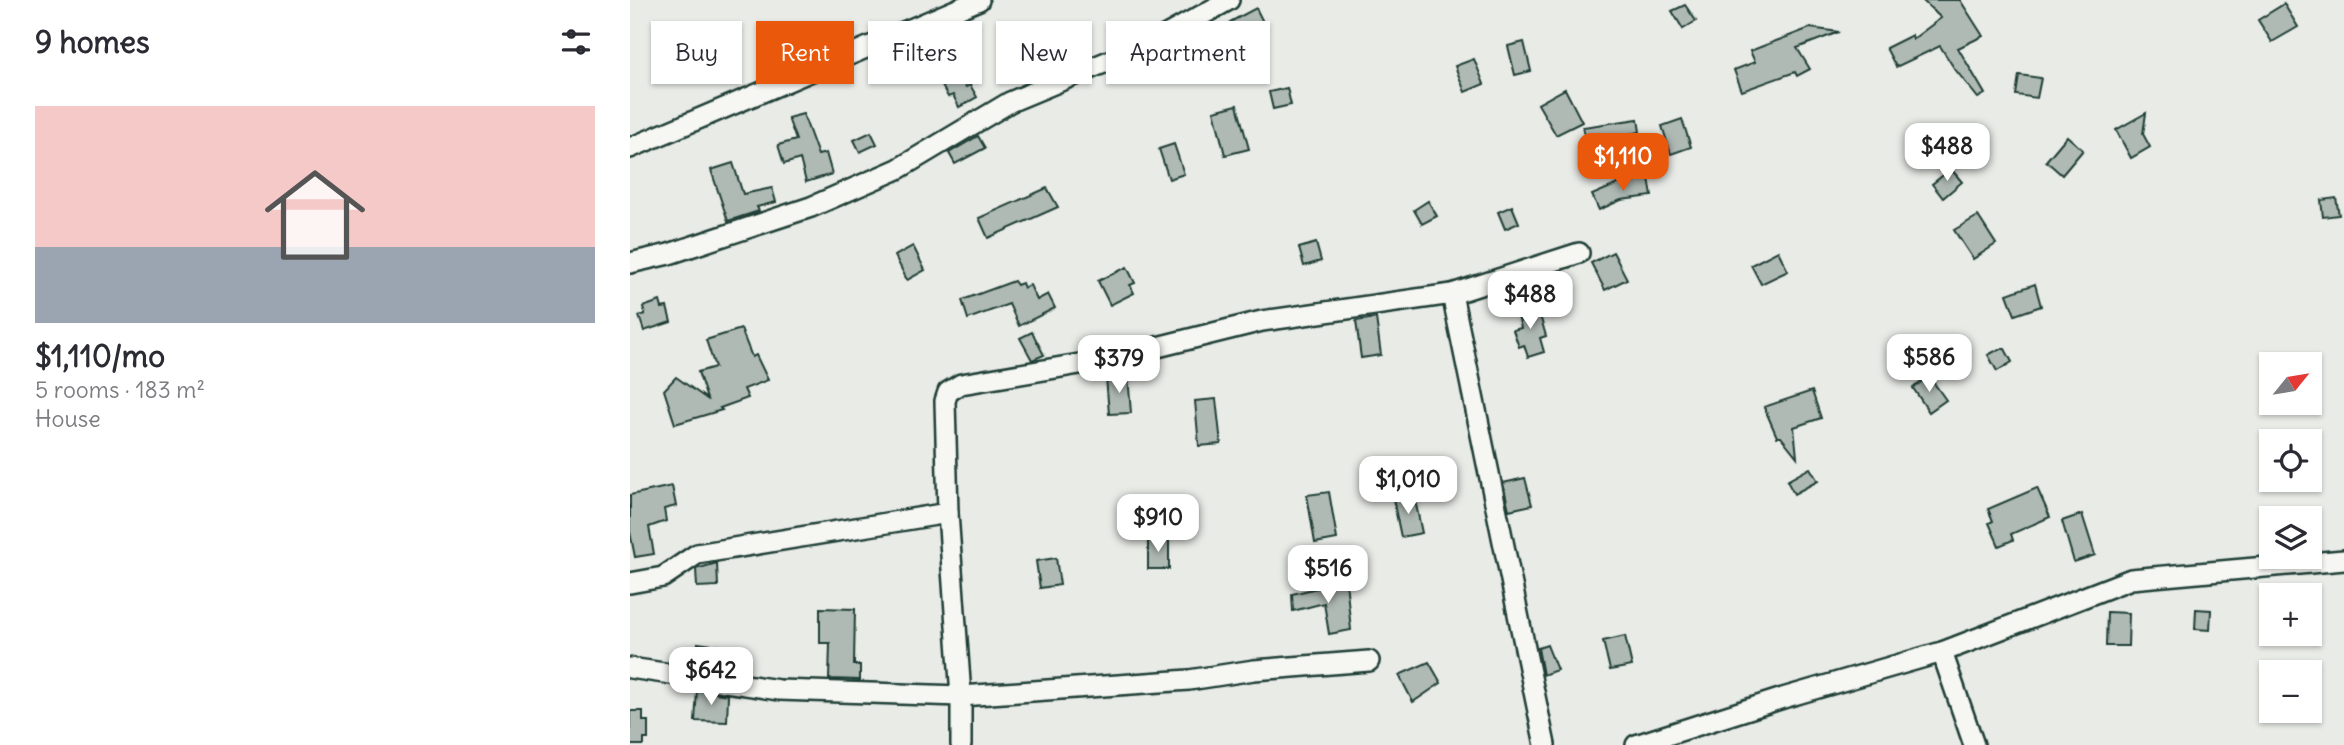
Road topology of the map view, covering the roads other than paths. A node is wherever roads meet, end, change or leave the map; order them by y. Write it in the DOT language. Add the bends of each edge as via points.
graph roads {
  1 [pos="979,0"];
  2 [pos="1229,0"];
  3 [pos="630,148"];
  4 [pos="1579,253"];
  5 [pos="630,263"];
  6 [pos="1452,294"];
  7 [pos="948,513"];
  8 [pos="2344,560"];
  9 [pos="630,583"];
  10 [pos="1942,652"];
  11 [pos="1369,661"];
  12 [pos="630,668"];
  13 [pos="961,696"];
  14 [pos="961,745"];
  15 [pos="1545,745"];
  16 [pos="1636,745"];
  17 [pos="1975,745"];
  1 -- 3 [label="street"];
  2 -- 5 [label="street" via="1152,43 1010,102 898,169 824,202"];
  4 -- 6 [label="street"];
  6 -- 7 [label="street" via="1262,321 1109,359 961,384 948,392 945,401"];
  6 -- 15 [label="street"];
  7 -- 9 [label="street" via="697,554 663,577"];
  7 -- 13 [label="street"];
  8 -- 10 [label="street" via="2131,579"];
  10 -- 16 [label="street"];
  10 -- 17 [label="street"];
  11 -- 13 [label="street" via="1189,680"];
  12 -- 13 [label="street" via="779,690"];
  13 -- 14 [label="street"];
}
